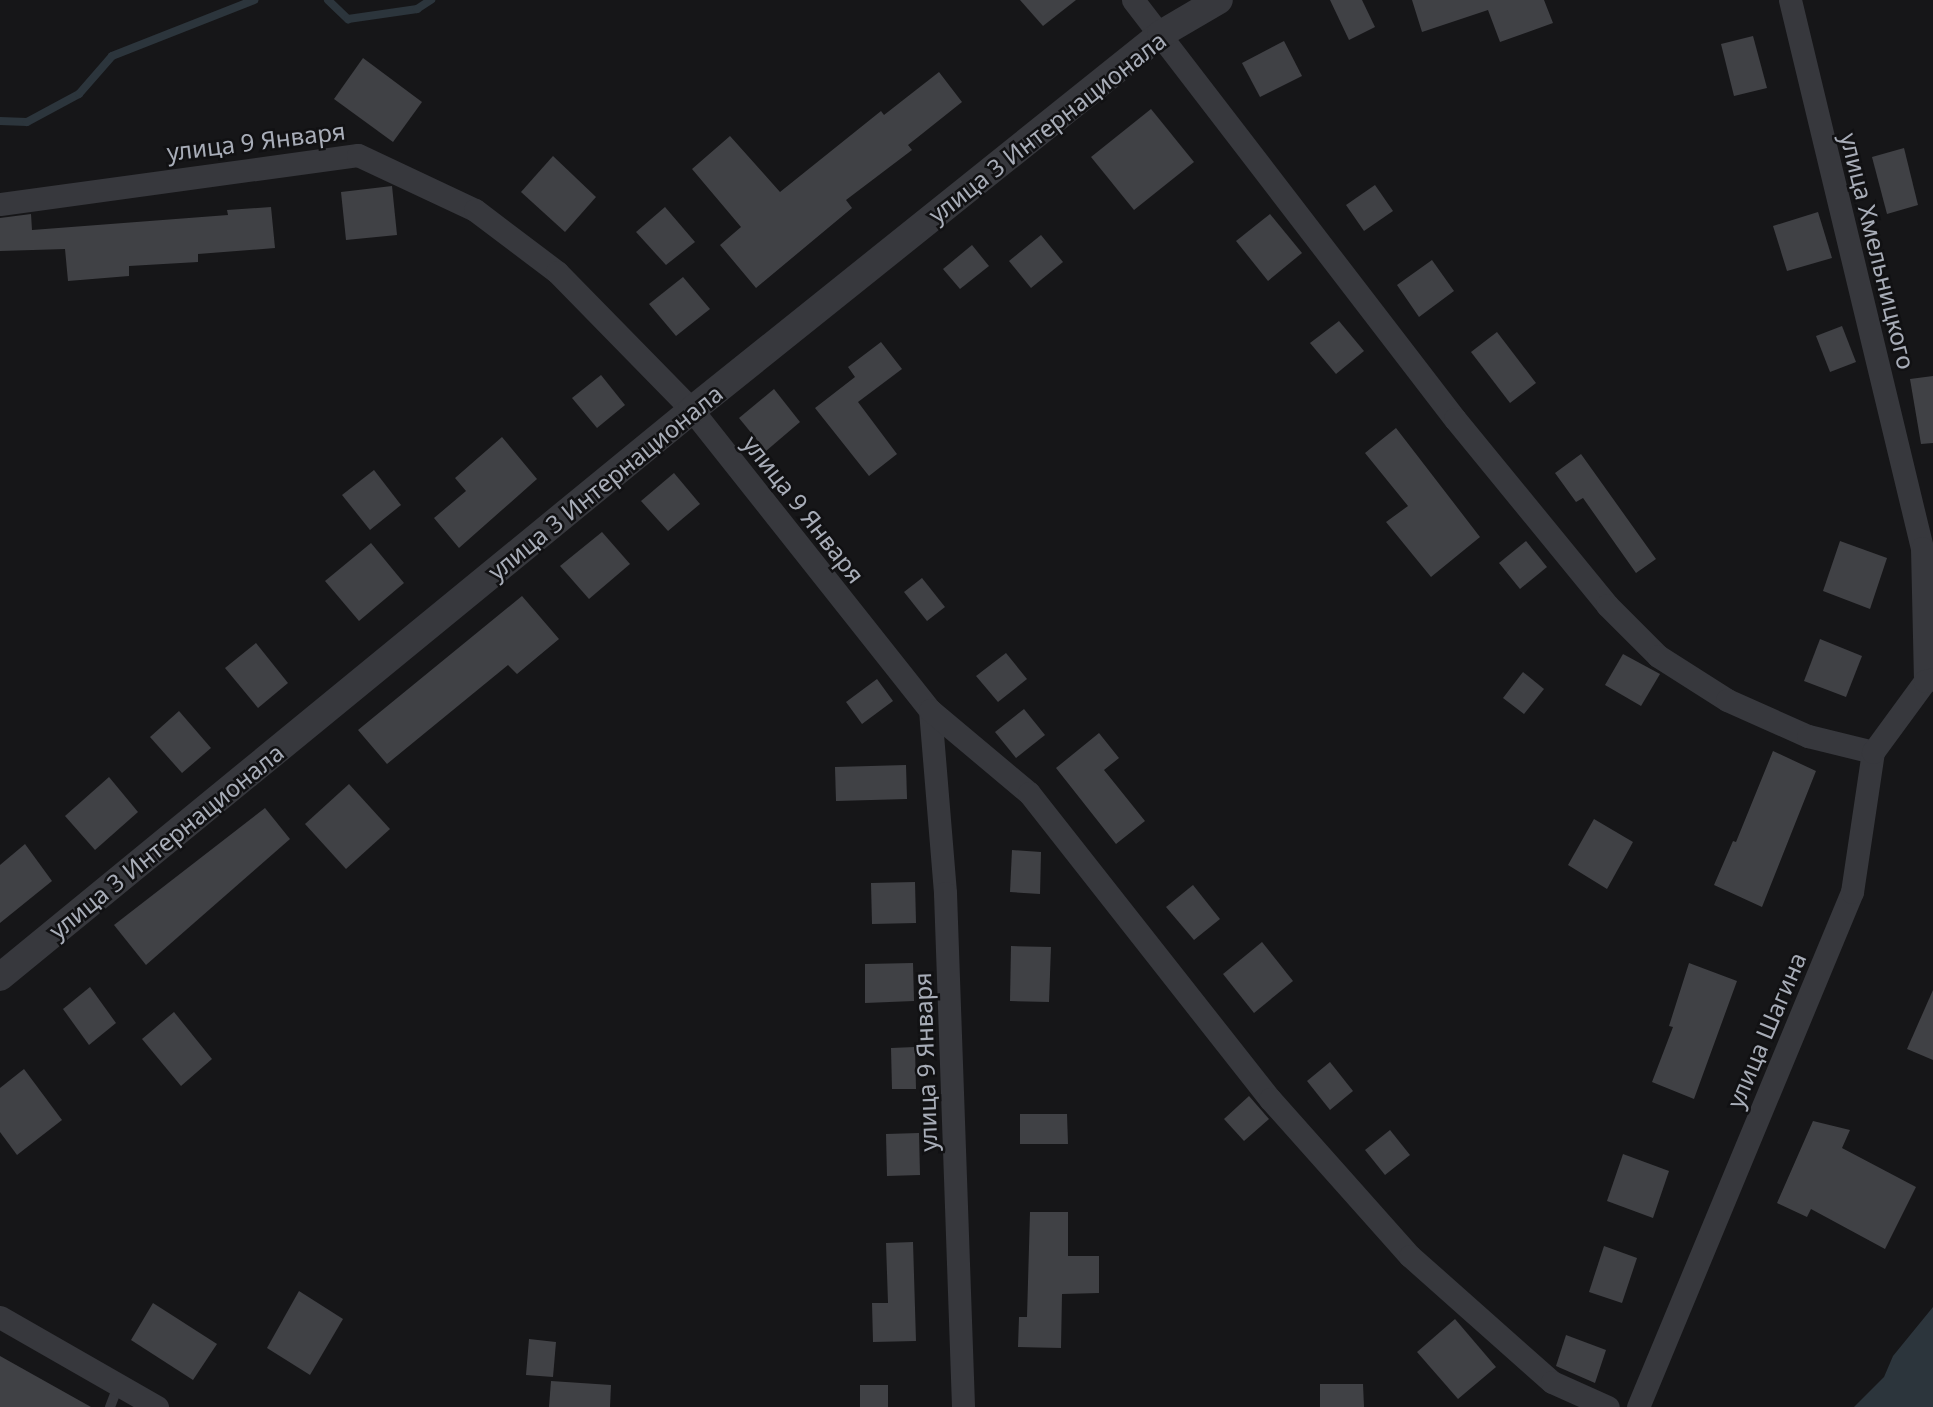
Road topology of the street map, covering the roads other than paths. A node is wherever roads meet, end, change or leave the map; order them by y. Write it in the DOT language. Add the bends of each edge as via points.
graph roads {
  1 [pos="1133,0"];
  2 [pos="1219,0"];
  3 [pos="1790,0"];
  4 [pos="1161,34"];
  5 [pos="0,204"];
  6 [pos="692,410"];
  7 [pos="1929,680"];
  8 [pos="930,710"];
  9 [pos="1873,752"];
  10 [pos="0,977"];
  11 [pos="0,1317"];
  12 [pos="114,1396"];
  13 [pos="1596,1405"];
  14 [pos="157,1407"];
  15 [pos="963,1407"];
  16 [pos="1638,1407"];
  1 -- 4 [label="street"];
  2 -- 4 [label="street, улица 3 Интернационала"];
  3 -- 7 [label="street, улица Хмельницкого" via="1922,548"];
  4 -- 6 [label="street, улица 3 Интернационала"];
  4 -- 9 [label="street" via="1455,419 1624,622 1658,656 1727,700 1808,736"];
  5 -- 6 [label="street, улица 9 Января" via="358,155 475,210 557,272"];
  6 -- 8 [label="street, улица 9 Января"];
  6 -- 10 [label="street, улица 3 Интернационала"];
  7 -- 9 [label="street, улица Шагина"];
  8 -- 13 [label="street" via="1029,793 1269,1099 1410,1256 1552,1382"];
  8 -- 15 [label="street, улица 9 Января" via="945,893"];
  9 -- 16 [label="street, улица Шагина" via="1852,892"];
  11 -- 12 [label="street"];
  12 -- 14 [label="street"];
}
